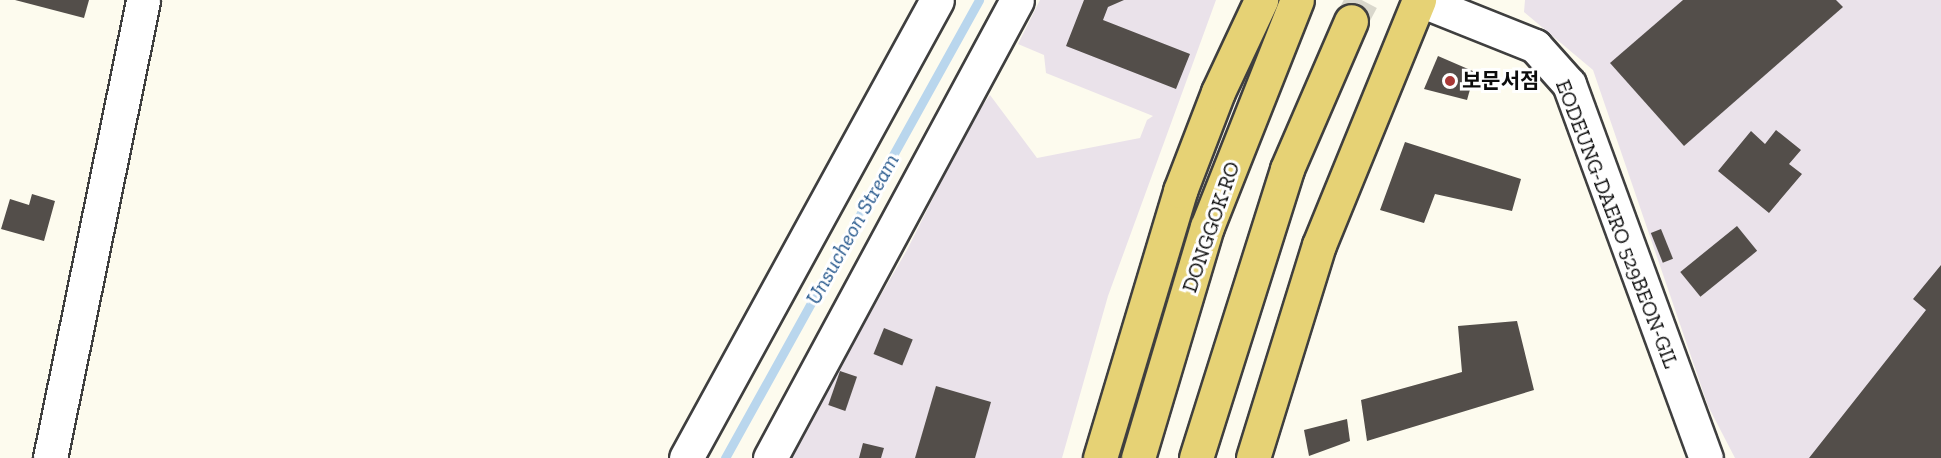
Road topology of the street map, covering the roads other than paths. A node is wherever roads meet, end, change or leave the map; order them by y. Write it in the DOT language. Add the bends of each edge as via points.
graph roads {
  1 [pos="143,0"];
  2 [pos="937,0"];
  3 [pos="1017,0"];
  4 [pos="1261,0"];
  5 [pos="1298,0"];
  6 [pos="1420,0"];
  7 [pos="1351,21"];
  8 [pos="50,458"];
  9 [pos="686,458"];
  10 [pos="770,458"];
  11 [pos="1100,458"];
  12 [pos="1138,458"];
  13 [pos="1196,458"];
  14 [pos="1253,458"];
  15 [pos="1706,458"];
  1 -- 8 [label="street"];
  2 -- 9 [label="street"];
  3 -- 10 [label="street"];
  4 -- 11 [label="main road" via="1218,92 1180,191"];
  5 -- 12 [label="main road, DONGGOK-RO" via="1207,227"];
  6 -- 14 [label="main road" via="1319,245"];
  6 -- 15 [label="street, EODEUNG-DAERO 529BEON-GIL" via="1535,46 1569,84"];
  7 -- 13 [label="main road" via="1287,169"];
}
